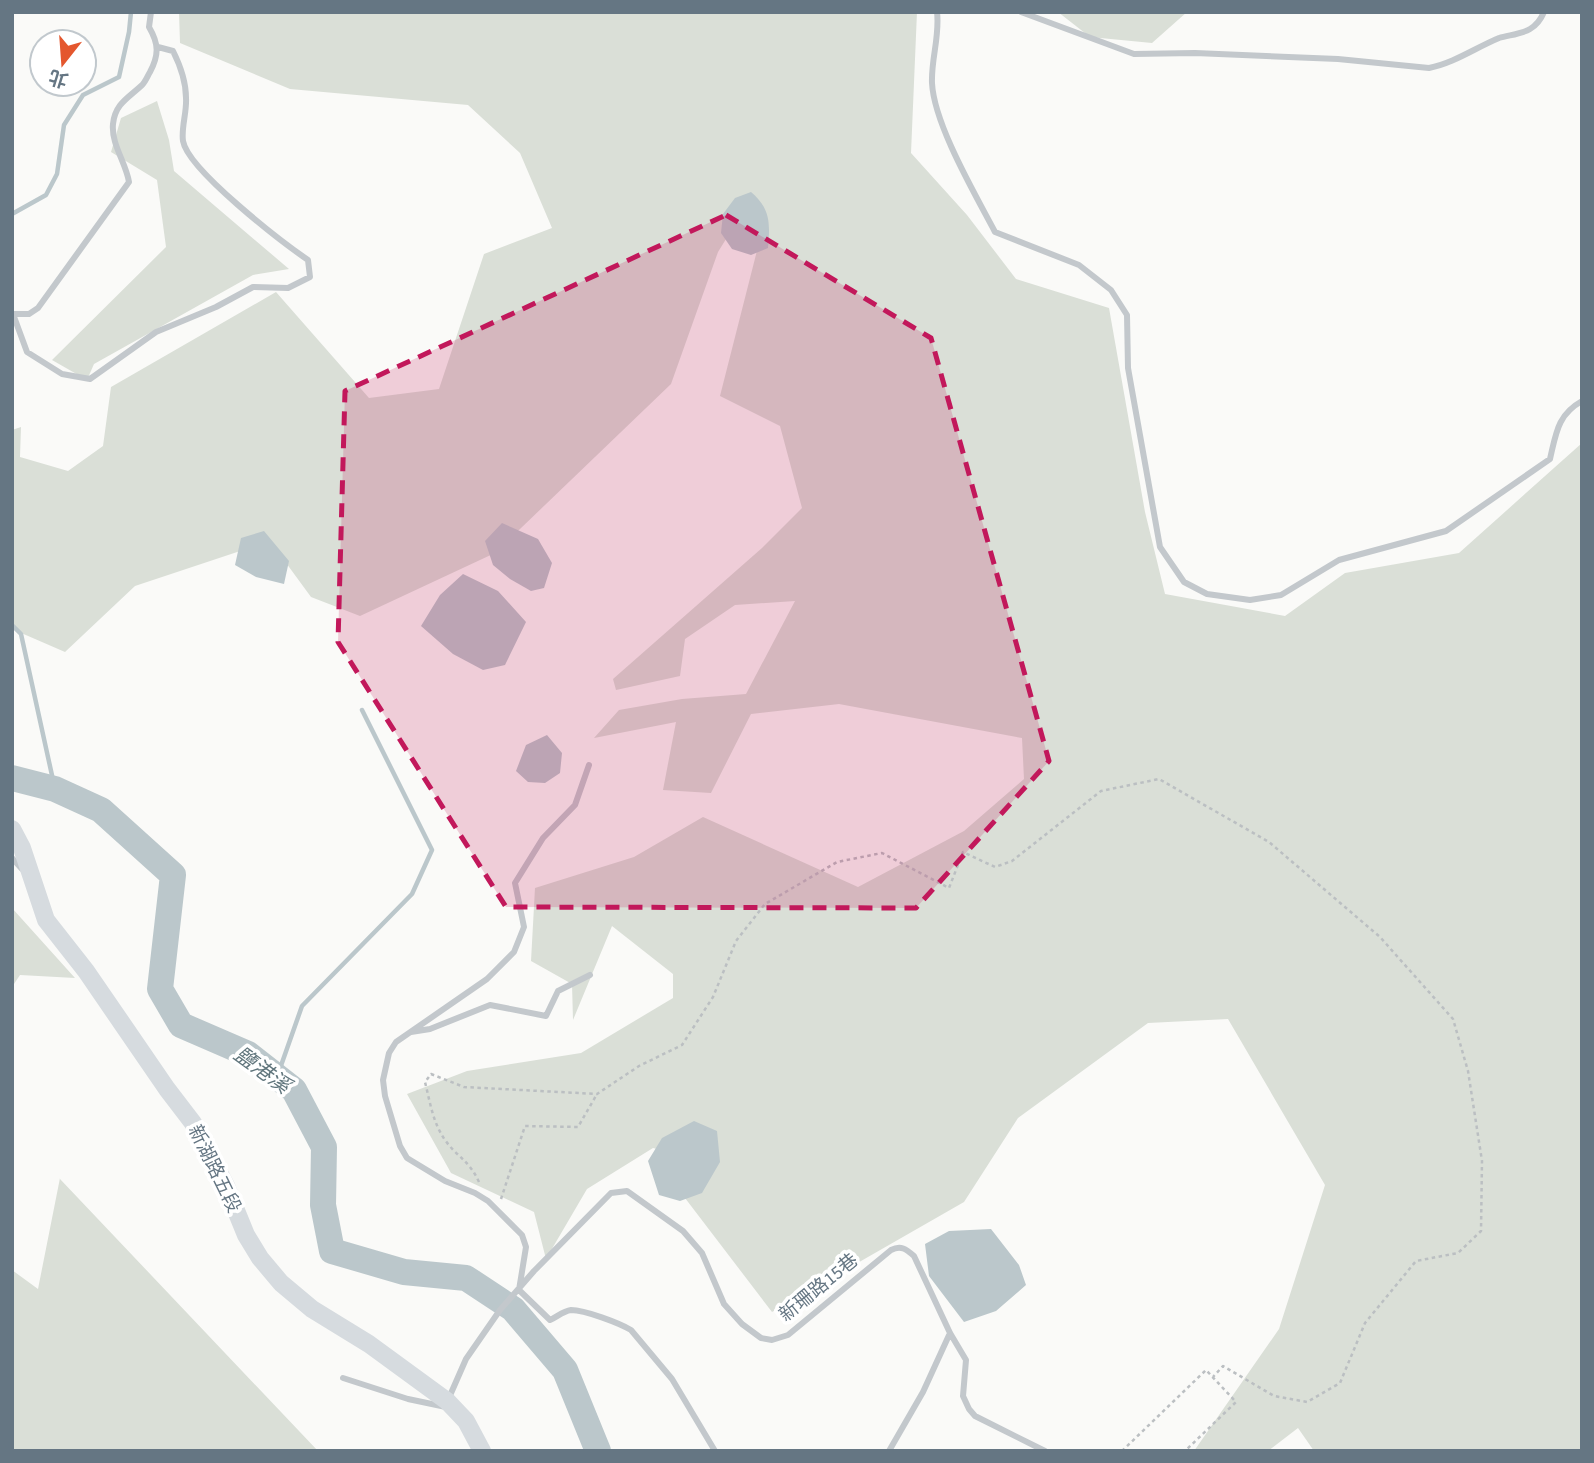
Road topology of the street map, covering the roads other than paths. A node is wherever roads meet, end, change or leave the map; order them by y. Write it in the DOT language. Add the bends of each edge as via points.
graph roads {
  1 [pos="151,12"];
  2 [pos="937,12"];
  3 [pos="1021,12"];
  4 [pos="1544,12"];
  5 [pos="158,47"];
  6 [pos="13,314"];
  7 [pos="1582,401"];
  8 [pos="589,765"];
  9 [pos="12,829"];
  10 [pos="12,858"];
  11 [pos="32,881"];
  12 [pos="590,975"];
  13 [pos="407,1032"];
  14 [pos="519,1290"];
  15 [pos="950,1333"];
  16 [pos="344,1378"];
  17 [pos="451,1405"];
  18 [pos="482,1451"];
  19 [pos="715,1451"];
  20 [pos="889,1451"];
  21 [pos="1045,1451"];
  1 -- 5 [label="lane" via="149,27"];
  2 -- 7 [label="lane" via="932,81 936,110 995,232 1079,265 1111,290 1127,315 1128,368 1160,547 1184,582 1207,594 1250,600 1281,595 1339,560 1446,531 1550,459 1559,425 1568,409"];
  3 -- 4 [label="lane" via="1134,54 1338,59 1429,68 1529,30"];
  5 -- 6 [label="lane" via="143,85 128,94 115,114 113,134 129,182 38,309"];
  5 -- 6 [label="lane" via="173,51 179,63 186,97 183,142 200,169 271,234 308,260 310,277 288,288 253,287 156,332 90,379 62,374 27,352"];
  8 -- 13 [label="lane" via="575,805 543,838 515,883 524,927 514,952 486,979"];
  9 -- 11 [label="street, 新湖路五段"];
  10 -- 11 [label="lane"];
  11 -- 17 [label="street, 新湖路五段" via="46,920 193,1123 260,1258 313,1309 369,1343"];
  12 -- 13 [label="lane" via="558,991 546,1016 490,1005 430,1029"];
  13 -- 14 [label="lane" via="389,1053 383,1080 400,1146 407,1158 488,1202 522,1235 526,1247"];
  14 -- 15 [label="lane, 新珊路15巷" via="611,1193 627,1191 683,1231 702,1253 724,1304 761,1338 788,1335 898,1247 914,1256"];
  14 -- 17 [label="lane, 新珊路15巷" via="466,1359"];
  14 -- 19 [label="lane" via="550,1320 567,1310 576,1311 631,1330 672,1379"];
  15 -- 20 [label="lane"];
  15 -- 21 [label="lane, 新珊路15巷" via="966,1360 963,1396 969,1409"];
  16 -- 17 [label="lane" via="408,1399"];
  17 -- 18 [label="street, 新湖路五段"];
}
